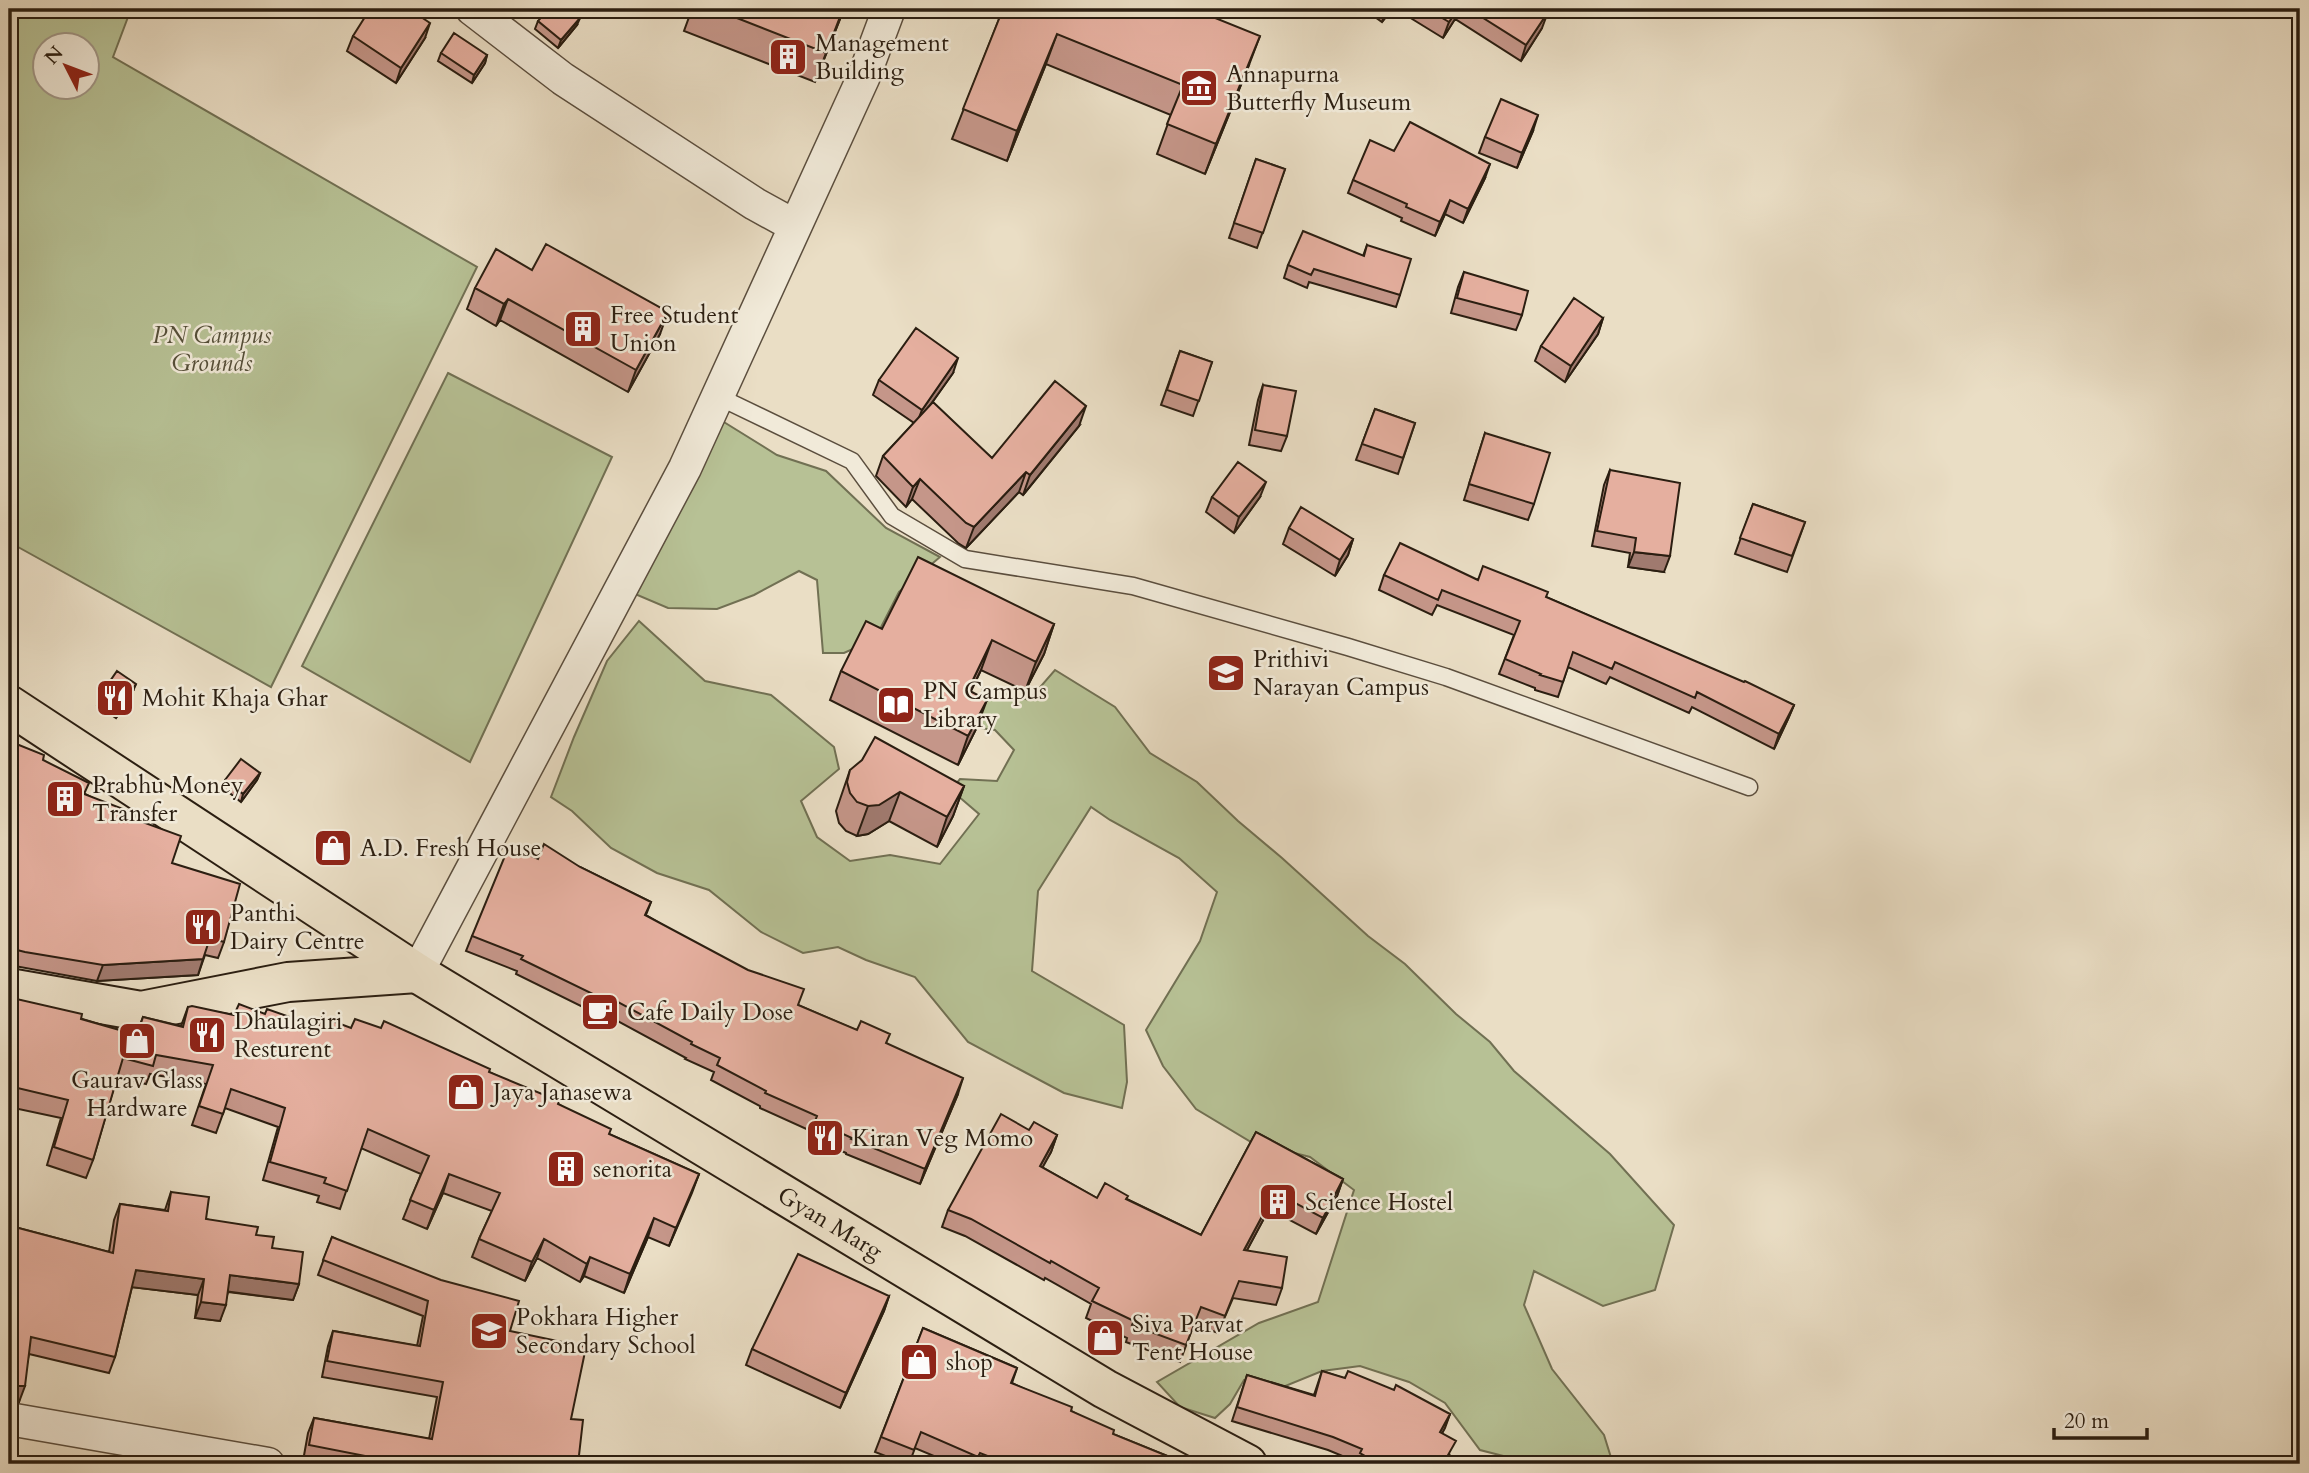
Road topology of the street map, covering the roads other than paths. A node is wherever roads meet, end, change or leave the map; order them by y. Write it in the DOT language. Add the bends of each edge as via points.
graph roads {
  1 [pos="472,9"];
  2 [pos="888,9"];
  3 [pos="795,226"];
  4 [pos="717,396"];
  5 [pos="9,705"];
  6 [pos="1749,787"];
  7 [pos="418,972"];
  8 [pos="9,988"];
  9 [pos="9,1419"];
  10 [pos="268,1464"];
  11 [pos="1247,1464"];
  1 -- 3 [label="street" via="563,79"];
  2 -- 3 [label="street" via="864,76"];
  3 -- 4 [label="street"];
  4 -- 6 [label="lane" via="852,461 892,516 965,559 1133,586 1348,647 1446,677"];
  4 -- 7 [label="street" via="685,468"];
  5 -- 7 [label="main road, Gyan Marg"];
  7 -- 8 [label="main road" via="288,982 141,1011"];
  7 -- 11 [label="main road, Gyan Marg" via="1105,1389"];
  9 -- 10 [label="street"];
}
